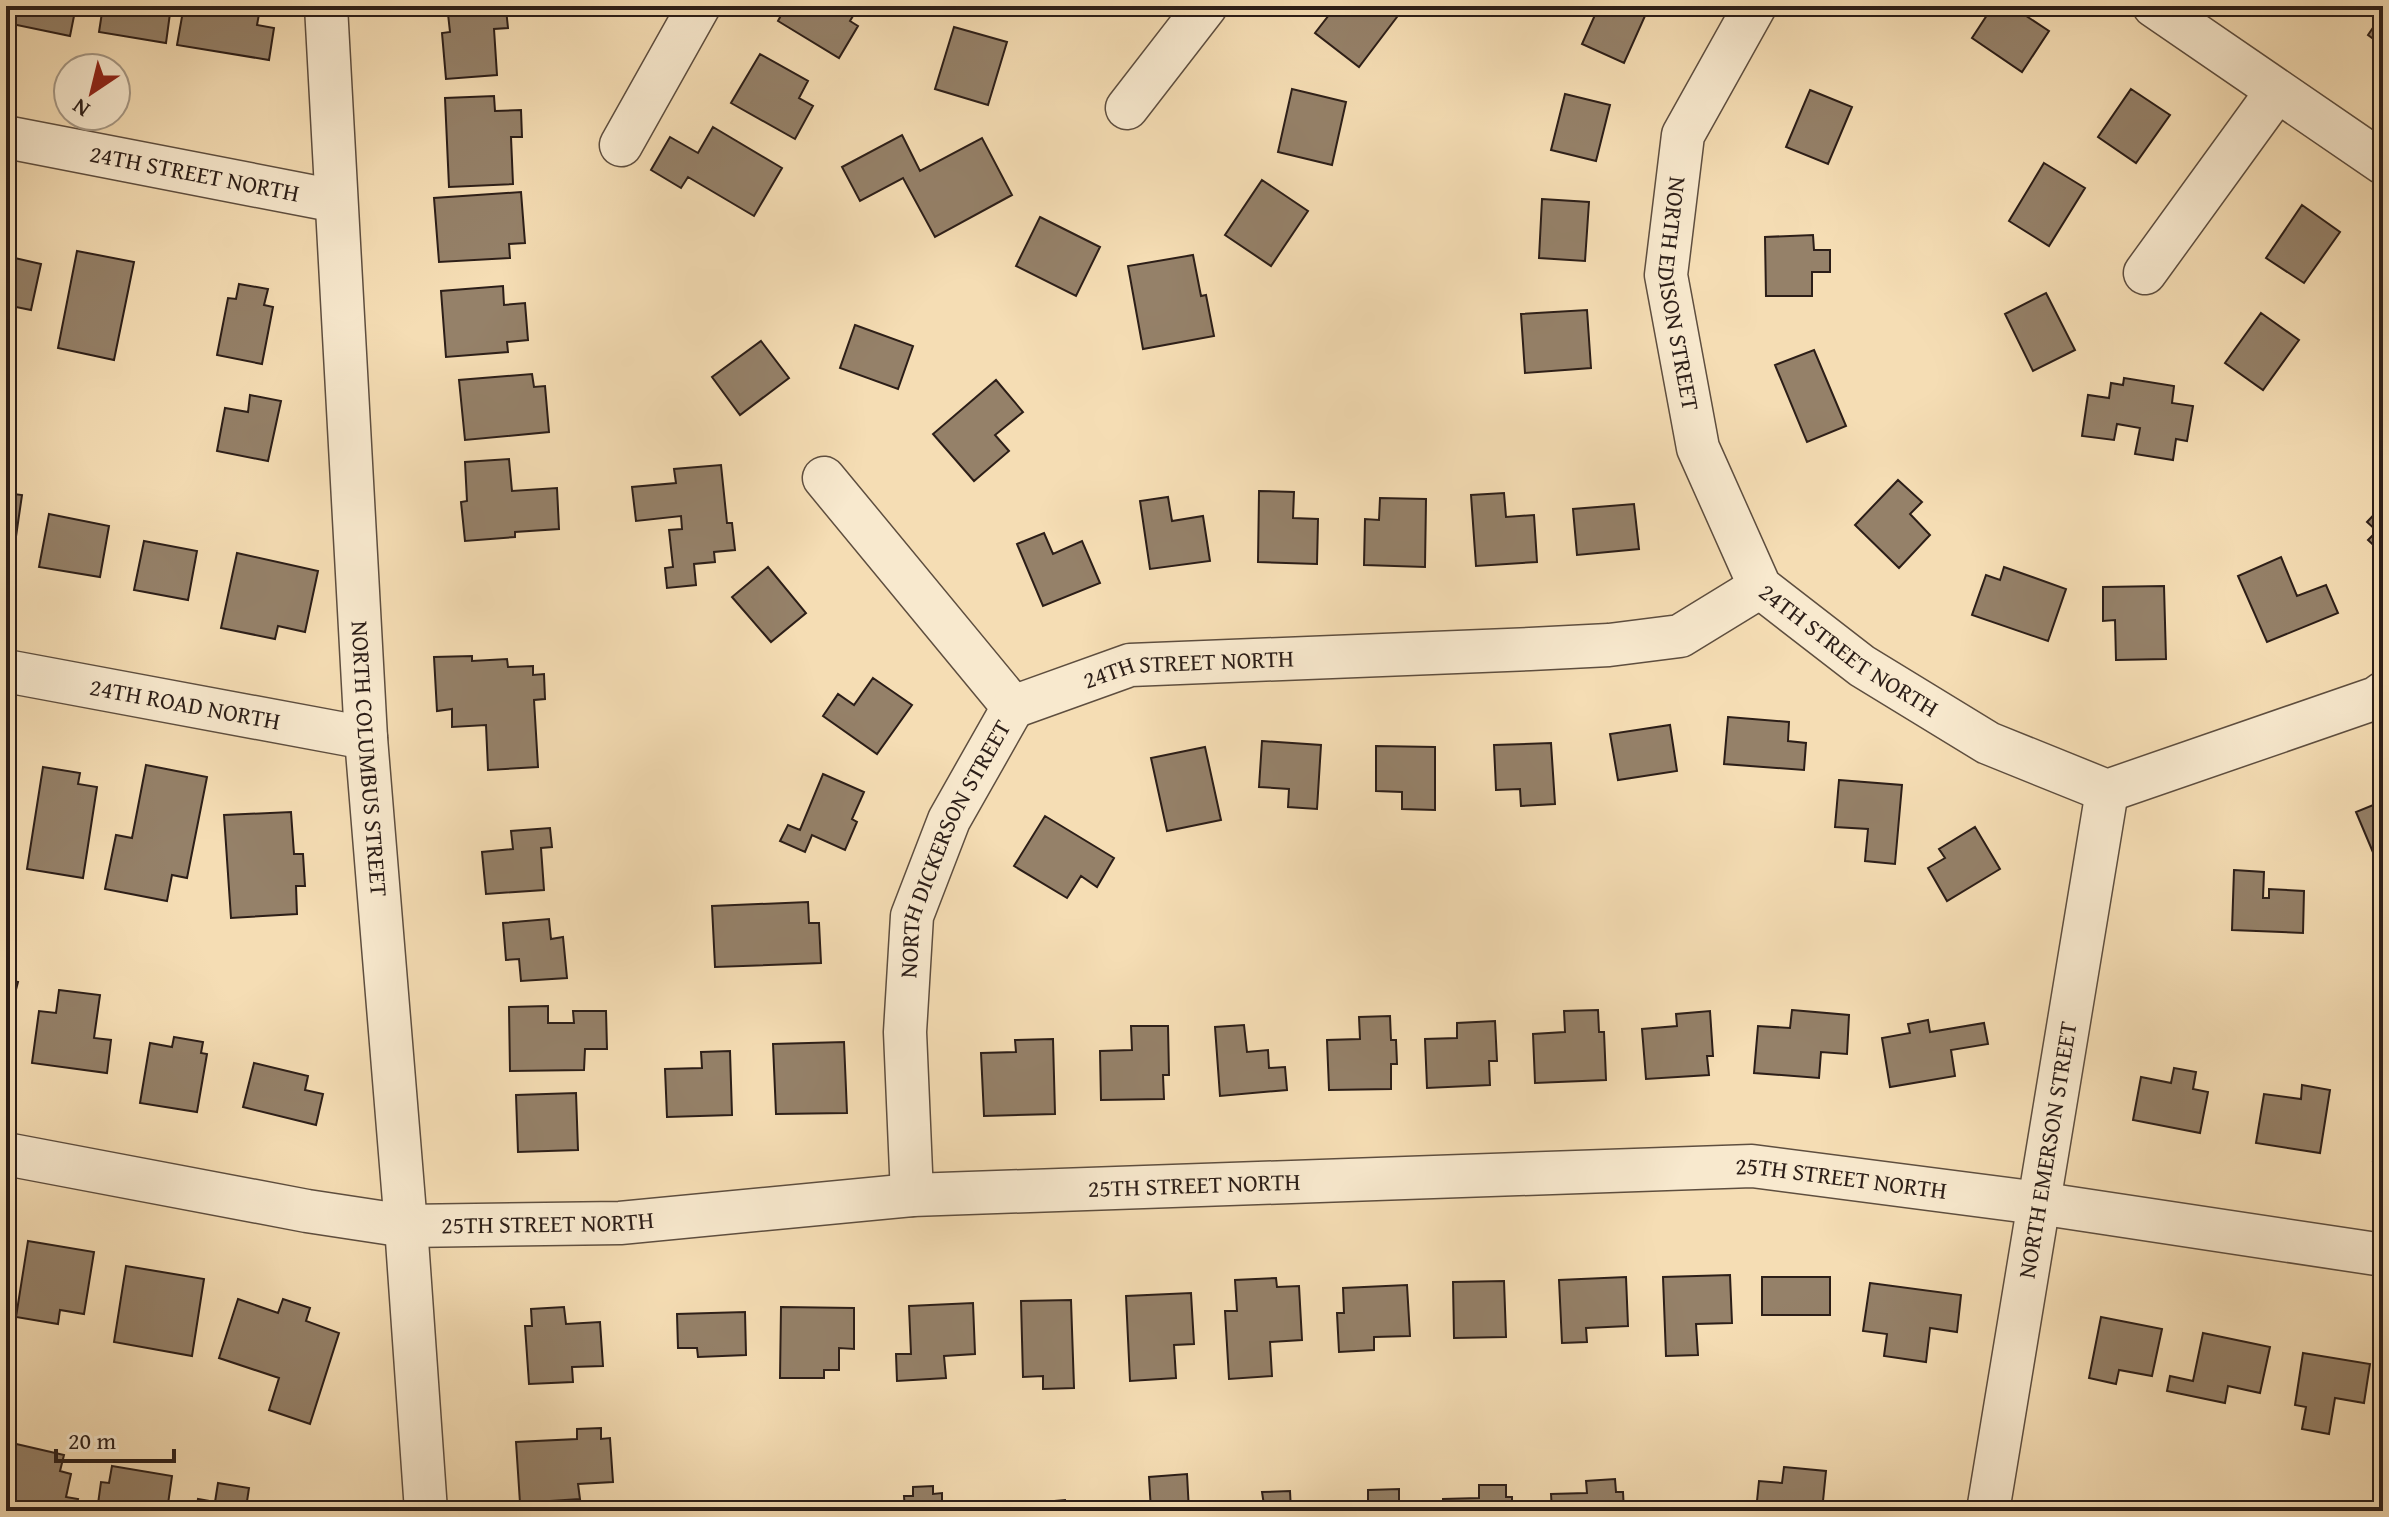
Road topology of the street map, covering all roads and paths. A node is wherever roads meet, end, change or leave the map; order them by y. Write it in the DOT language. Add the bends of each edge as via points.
graph roads {
  1 [pos="326,6"];
  2 [pos="699,6"];
  3 [pos="1206,6"];
  4 [pos="1755,6"];
  5 [pos="2154,6"];
  6 [pos="2277,91"];
  7 [pos="1127,108"];
  8 [pos="6,137"];
  9 [pos="621,145"];
  10 [pos="2383,163"];
  11 [pos="336,201"];
  12 [pos="2145,273"];
  13 [pos="824,478"];
  14 [pos="1760,587"];
  15 [pos="6,671"];
  16 [pos="2383,693"];
  17 [pos="1013,707"];
  18 [pos="366,738"];
  19 [pos="2107,791"];
  20 [pos="6,1154"];
  21 [pos="912,1195"];
  22 [pos="2038,1203"];
  23 [pos="406,1226"];
  24 [pos="2383,1255"];
  25 [pos="426,1511"];
  26 [pos="1988,1511"];
  1 -- 11 [label="street, NORTH COLUMBUS STREET"];
  2 -- 9 [label="street"];
  3 -- 7 [label="street"];
  4 -- 14 [label="street, NORTH EDISON STREET" via="1683,135 1666,275 1698,448"];
  5 -- 6 [label="street"];
  6 -- 10 [label="street"];
  6 -- 12 [label="street"];
  8 -- 11 [label="street, 24TH STREET NORTH"];
  11 -- 18 [label="street, NORTH COLUMBUS STREET"];
  13 -- 17 [label="street, NORTH DICKERSON STREET"];
  14 -- 17 [label="street, 24TH STREET NORTH" via="1680,636 1609,645 1130,665"];
  14 -- 19 [label="street, 24TH STREET NORTH" via="1862,666 1988,743"];
  15 -- 18 [label="street, 24TH ROAD NORTH"];
  16 -- 19 [label="street"];
  17 -- 21 [label="street, NORTH DICKERSON STREET" via="949,820 912,916 905,1032"];
  18 -- 23 [label="street, NORTH COLUMBUS STREET"];
  19 -- 22 [label="street, NORTH EMERSON STREET"];
  20 -- 23 [label="street, 25TH STREET NORTH"];
  21 -- 22 [label="street, 25TH STREET NORTH" via="1752,1166"];
  21 -- 23 [label="street, 25TH STREET NORTH" via="620,1223"];
  22 -- 24 [label="street, 25TH STREET NORTH"];
  22 -- 26 [label="street, NORTH EMERSON STREET"];
  23 -- 25 [label="street, NORTH COLUMBUS STREET"];
}
